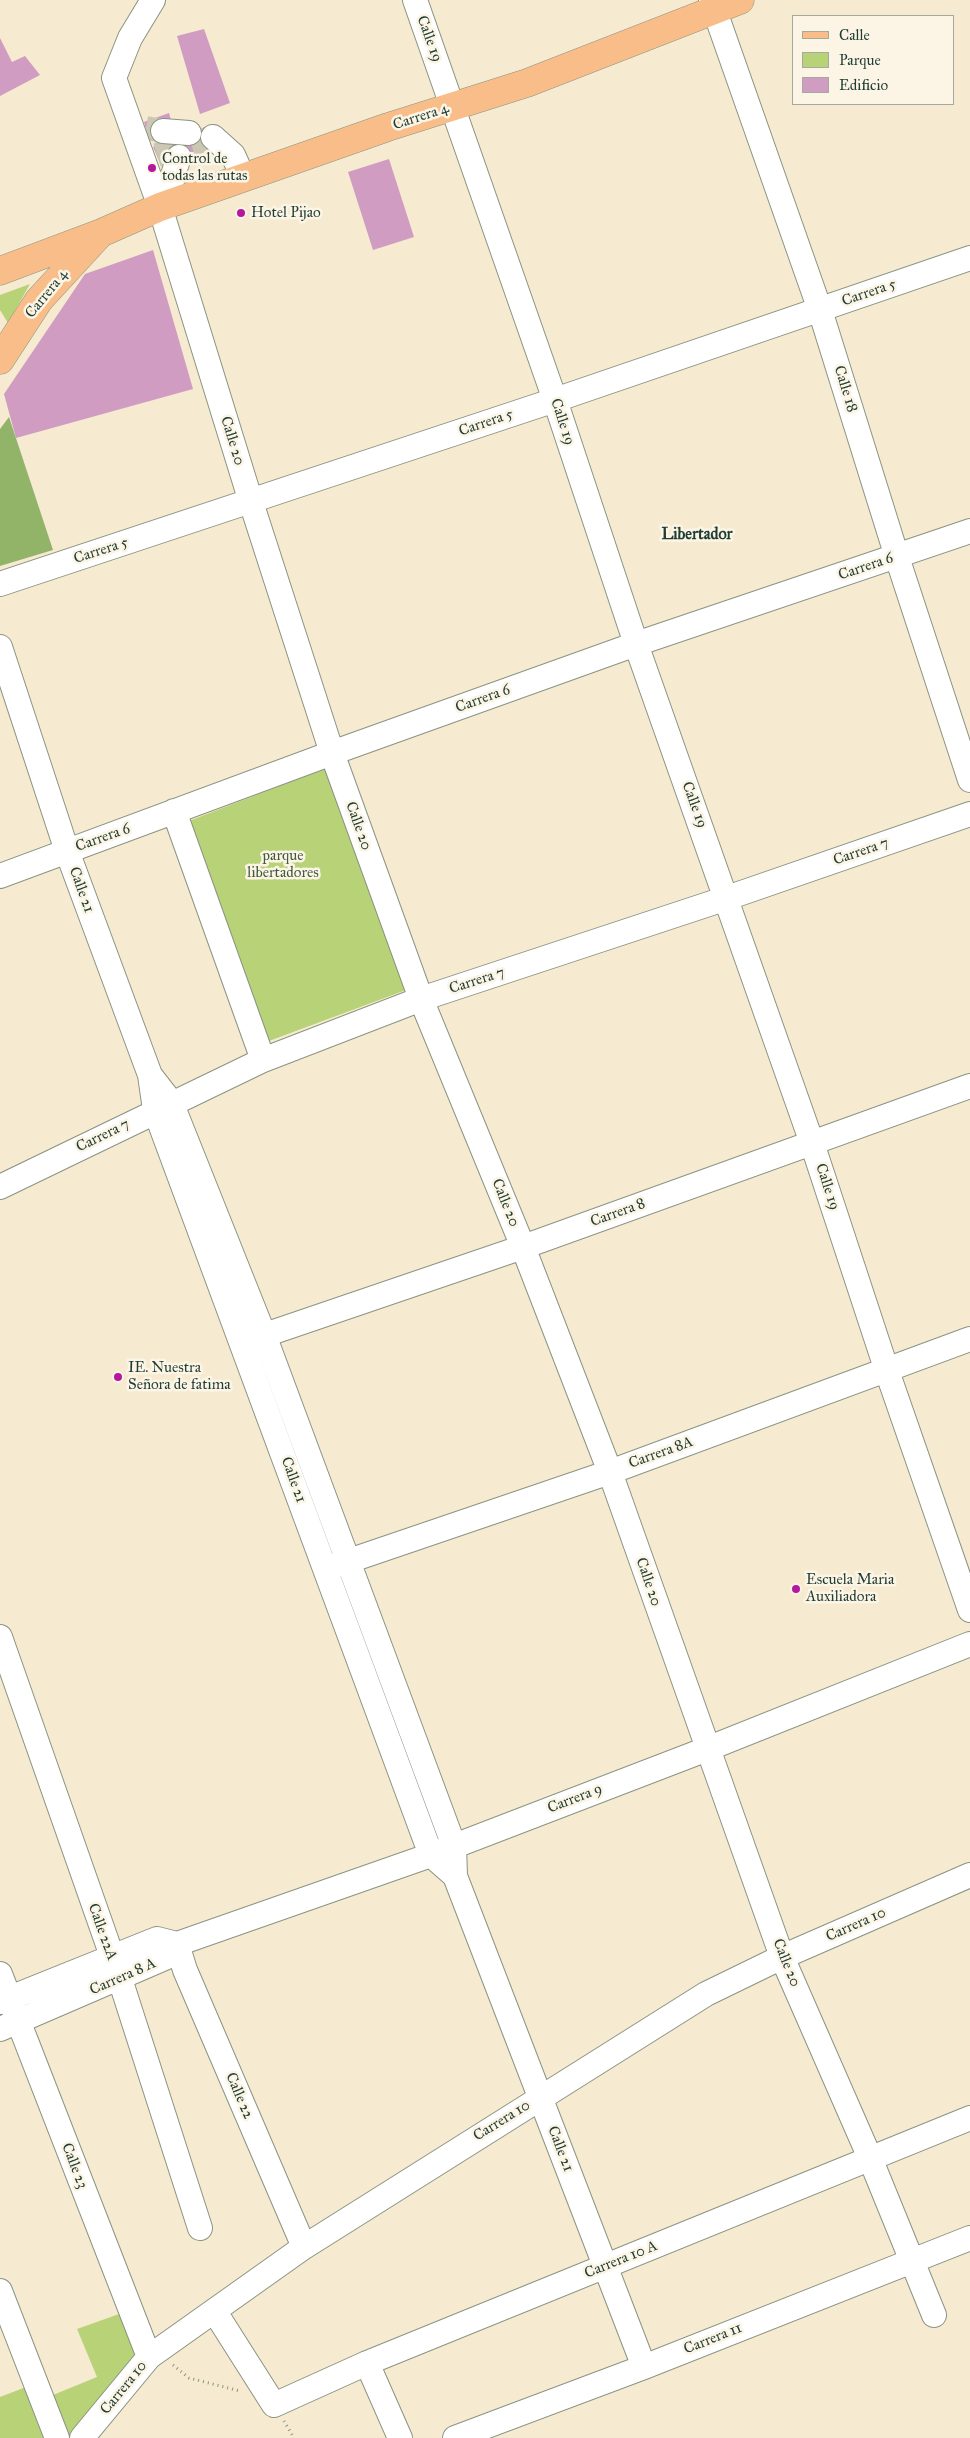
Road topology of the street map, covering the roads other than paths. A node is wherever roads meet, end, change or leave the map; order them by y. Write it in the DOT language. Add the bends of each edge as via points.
graph roads {
  1 [pos="153,0"];
  2 [pos="414,0"];
  3 [pos="722,3"];
  4 [pos="452,106"];
  5 [pos="147,129"];
  6 [pos="189,133"];
  7 [pos="213,137"];
  8 [pos="160,157"];
  9 [pos="243,177"];
  10 [pos="165,205"];
  11 [pos="101,233"];
  12 [pos="970,258"];
  13 [pos="0,270"];
  14 [pos="820,310"];
  15 [pos="0,331"];
  16 [pos="0,355"];
  17 [pos="0,360"];
  18 [pos="555,400"];
  19 [pos="251,502"];
  20 [pos="970,531"];
  21 [pos="897,557"];
  22 [pos="0,584"];
  23 [pos="636,644"];
  24 [pos="0,647"];
  25 [pos="332,753"];
  26 [pos="970,780"];
  27 [pos="174,811"];
  28 [pos="970,814"];
  29 [pos="67,851"];
  30 [pos="0,876"];
  31 [pos="727,898"];
  32 [pos="421,1000"];
  33 [pos="263,1060"];
  34 [pos="970,1086"];
  35 [pos="163,1106"];
  36 [pos="812,1143"];
  37 [pos="0,1187"];
  38 [pos="523,1247"];
  39 [pos="264,1335"];
  40 [pos="970,1338"];
  41 [pos="242,1343"];
  42 [pos="887,1371"];
  43 [pos="610,1472"];
  44 [pos="349,1560"];
  45 [pos="326,1569"];
  46 [pos="970,1610"];
  47 [pos="0,1638"];
  48 [pos="970,1644"];
  49 [pos="707,1749"];
  50 [pos="454,1846"];
  51 [pos="431,1855"];
  52 [pos="970,1875"];
  53 [pos="455,1876"];
  54 [pos="176,1944"];
  55 [pos="782,1957"];
  56 [pos="115,1968"];
  57 [pos="0,1974"];
  58 [pos="5,2000"];
  59 [pos="9,2026"];
  60 [pos="540,2097"];
  61 [pos="970,2118"];
  62 [pos="870,2158"];
  63 [pos="200,2228"];
  64 [pos="970,2238"];
  65 [pos="304,2246"];
  66 [pos="911,2260"];
  67 [pos="606,2266"];
  68 [pos="0,2291"];
  69 [pos="215,2312"];
  70 [pos="934,2315"];
  71 [pos="152,2354"];
  72 [pos="367,2363"];
  73 [pos="644,2367"];
  74 [pos="56,2438"];
  75 [pos="82,2438"];
  76 [pos="400,2438"];
  77 [pos="455,2438"];
  1 -- 5 [label="street, Calle 20" via="130,38 114,78"];
  2 -- 4 [label="street, Calle 19"];
  3 -- 4 [label="main road, Carrera 4" via="527,83"];
  3 -- 14 [label="street, Calle 18"];
  4 -- 9 [label="main road, Carrera 4"];
  4 -- 18 [label="street, Calle 19"];
  5 -- 6 [label="street"];
  5 -- 8 [label="street, Calle 20"];
  7 -- 9 [label="street" via="232,155"];
  8 -- 10 [label="street, Calle 20"];
  8 -- 10 [label="street" via="172,178"];
  9 -- 10 [label="main road, Carrera 4"];
  10 -- 11 [label="main road, Carrera 4"];
  10 -- 19 [label="street, Calle 20"];
  11 -- 13 [label="main road, Carrera 4"];
  11 -- 17 [label="main road, Carrera 4" via="39,300"];
  12 -- 14 [label="street, Carrera 5"];
  14 -- 18 [label="street, Carrera 5"];
  14 -- 21 [label="street, Calle 18"];
  15 -- 16 [label="main road"];
  18 -- 19 [label="street, Carrera 5"];
  18 -- 23 [label="street, Calle 19"];
  19 -- 22 [label="street, Carrera 5"];
  19 -- 25 [label="street, Calle 20"];
  20 -- 21 [label="street, Carrera 6"];
  21 -- 23 [label="street, Carrera 6"];
  21 -- 26 [label="street, Calle 18"];
  23 -- 25 [label="street, Carrera 6"];
  23 -- 31 [label="street, Calle 19"];
  24 -- 29 [label="street, Calle 21"];
  25 -- 27 [label="street, Carrera 6"];
  25 -- 32 [label="street, Calle 20"];
  27 -- 29 [label="street, Carrera 6"];
  27 -- 33 [label="street"];
  28 -- 31 [label="street, Carrera 7"];
  29 -- 30 [label="street, Carrera 6"];
  29 -- 35 [label="street, Calle 21"];
  31 -- 32 [label="street, Carrera 7"];
  31 -- 36 [label="street, Calle 19"];
  32 -- 33 [label="street, Carrera 7"];
  32 -- 38 [label="street, Calle 20"];
  33 -- 35 [label="street, Carrera 7"];
  34 -- 36 [label="street, Carrera 8"];
  35 -- 37 [label="street, Carrera 7"];
  35 -- 39 [label="street, Calle 21"];
  35 -- 41 [label="street, Calle 21"];
  36 -- 38 [label="street, Carrera 8"];
  36 -- 42 [label="street, Calle 19"];
  38 -- 39 [label="street, Carrera 8"];
  38 -- 43 [label="street, Calle 20"];
  39 -- 41 [label="street, Carrera 8"];
  39 -- 44 [label="street, Calle 21"];
  40 -- 42 [label="street, Carrera 8A"];
  41 -- 45 [label="street, Calle 21"];
  42 -- 43 [label="street, Carrera 8A"];
  42 -- 46 [label="street, Calle 19"];
  43 -- 44 [label="street, Carrera 8A"];
  43 -- 49 [label="street, Calle 20"];
  44 -- 45 [label="street, Carrera 8A"];
  44 -- 50 [label="street, Calle 21"];
  45 -- 51 [label="street, Calle 21"];
  47 -- 56 [label="street, Calle 22A"];
  48 -- 49 [label="street, Carrera 9"];
  49 -- 50 [label="street, Carrera 9"];
  49 -- 55 [label="street, Calle 20"];
  50 -- 51 [label="street, Carrera 9"];
  50 -- 53 [label="street, Calle 21"];
  51 -- 53 [label="street, Calle 21"];
  51 -- 54 [label="street, Carrera 9"];
  52 -- 55 [label="street, Carrera 10"];
  53 -- 60 [label="street, Calle 21"];
  54 -- 56 [label="street, Carrera 8 A" via="166,1957"];
  54 -- 65 [label="street, Calle 22"];
  55 -- 60 [label="street, Carrera 10" via="706,1994"];
  55 -- 62 [label="street, Calle 20"];
  56 -- 58 [label="street, Carrera 8 A"];
  56 -- 59 [label="street, Carrera 8 A"];
  56 -- 63 [label="street, Calle 22A"];
  57 -- 58 [label="street, Calle 23"];
  58 -- 59 [label="street, Calle 23"];
  59 -- 71 [label="street, Calle 23"];
  60 -- 65 [label="street, Carrera 10"];
  60 -- 67 [label="street, Calle 21"];
  61 -- 62 [label="street, Carrera 10 A"];
  62 -- 66 [label="street, Calle 20"];
  62 -- 67 [label="street, Carrera 10 A"];
  64 -- 66 [label="street, Carrera 11"];
  65 -- 69 [label="street, Carrera 10"];
  66 -- 70 [label="street, Calle 20"];
  66 -- 73 [label="street, Carrera 11"];
  67 -- 72 [label="street, Carrera 10 A"];
  67 -- 73 [label="street, Calle 21"];
  68 -- 74 [label="street"];
  69 -- 71 [label="street, Carrera 10"];
  69 -- 72 [label="street, Carrera 10 A" via="274,2405"];
  71 -- 75 [label="street, Carrera 10"];
  72 -- 76 [label="street"];
  73 -- 77 [label="street, Carrera 11"];
}
